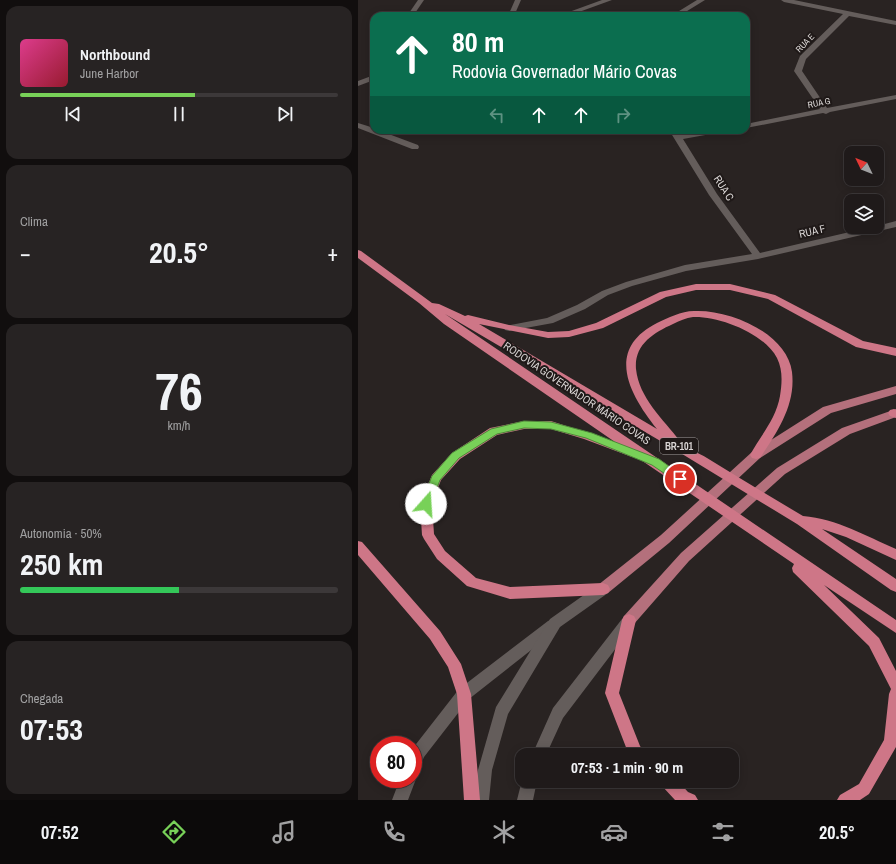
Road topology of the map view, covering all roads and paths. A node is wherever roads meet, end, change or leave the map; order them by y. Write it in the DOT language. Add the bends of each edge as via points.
graph roads {
  1 [pos="421,0"];
  2 [pos="518,0"];
  3 [pos="609,0"];
  4 [pos="702,0"];
  5 [pos="784,0"];
  6 [pos="413,12"];
  7 [pos="513,12"];
  8 [pos="573,12"];
  9 [pos="681,12"];
  10 [pos="848,13"];
  11 [pos="896,23"];
  12 [pos="370,72"];
  13 [pos="362,82"];
  14 [pos="896,97"];
  15 [pos="826,112"];
  16 [pos="358,125"];
  17 [pos="750,125"];
  18 [pos="370,130"];
  19 [pos="381,134"];
  20 [pos="676,134"];
  21 [pos="697,134"];
  22 [pos="679,137"];
  23 [pos="415,147"];
  24 [pos="896,224"];
  25 [pos="358,253"];
  26 [pos="758,256"];
  27 [pos="423,301"];
  28 [pos="456,315"];
  29 [pos="509,328"];
  30 [pos="896,352"];
  31 [pos="896,390"];
  32 [pos="895,413"];
  33 [pos="678,446"];
  34 [pos="756,455"];
  35 [pos="656,462"];
  36 [pos="802,521"];
  37 [pos="358,546"];
  38 [pos="780,549"];
  39 [pos="896,555"];
  40 [pos="896,586"];
  41 [pos="603,589"];
  42 [pos="629,620"];
  43 [pos="555,623"];
  44 [pos="896,627"];
  45 [pos="896,685"];
  46 [pos="464,694"];
  47 [pos="896,694"];
  48 [pos="422,748"];
  49 [pos="542,748"];
  50 [pos="634,748"];
  51 [pos="405,788"];
  52 [pos="528,788"];
  53 [pos="674,788"];
  54 [pos="400,800"];
  55 [pos="472,800"];
  56 [pos="481,800"];
  57 [pos="525,800"];
  58 [pos="690,800"];
  59 [pos="845,800"];
  1 -- 6 [label="street"];
  2 -- 7 [label="street"];
  3 -- 8 [label="street"];
  4 -- 9 [label="street"];
  5 -- 10 [label="street"];
  10 -- 11 [label="street"];
  10 -- 15 [label="street, RUA E" via="799,65 798,71"];
  12 -- 13 [label="street"];
  14 -- 15 [label="street, RUA G"];
  15 -- 17 [label="street, RUA G"];
  16 -- 18 [label="street"];
  19 -- 23 [label="street"];
  20 -- 22 [label="street, RUA C"];
  21 -- 22 [label="street"];
  22 -- 26 [label="street, RUA C" via="713,195"];
  24 -- 26 [label="street, RUA F"];
  25 -- 27 [label="highway, RODOVIA GOVERNADOR MÁRIO COVAS / BR-101"];
  26 -- 29 [label="street, RUA F" via="685,268 629,284 605,293 560,318 540,324"];
  27 -- 28 [label="highway, RODOVIA GOVERNADOR MÁRIO COVAS / BR-101"];
  27 -- 35 [label="highway, RODOVIA GOVERNADOR MÁRIO COVAS / BR-101" via="448,322"];
  28 -- 29 [label="highway"];
  28 -- 33 [label="highway, RODOVIA GOVERNADOR MÁRIO COVAS / BR-101"];
  29 -- 30 [label="highway" via="548,335 569,334 599,326 663,294 696,287 730,287 771,298 860,344"];
  31 -- 34 [label="main road" via="827,410"];
  32 -- 42 [label="main road" via="846,431 781,471 685,557"];
  33 -- 34 [label="highway" via="634,385 630,369 632,350 641,337 655,328 676,318 695,314 737,322 770,342 786,368 785,398 778,422"];
  33 -- 36 [label="highway, RODOVIA GOVERNADOR MÁRIO COVAS / BR-101"];
  34 -- 41 [label="main road" via="665,539"];
  35 -- 38 [label="highway, RODOVIA GOVERNADOR MÁRIO COVAS / BR-101"];
  35 -- 41 [label="highway" via="551,425 524,425 494,431 456,456 436,478 426,504 428,535 441,555 472,582 510,593"];
  36 -- 39 [label="highway" via="816,521 829,525"];
  36 -- 40 [label="highway, RODOVIA GOVERNADOR MÁRIO COVAS / BR-101"];
  37 -- 46 [label="highway" via="435,635 454,664"];
  38 -- 44 [label="highway, RODOVIA GOVERNADOR MÁRIO COVAS / BR-101"];
  38 -- 45 [label="highway" via="874,642"];
  41 -- 43 [label="street"];
  42 -- 49 [label="street" via="558,713"];
  42 -- 50 [label="highway" via="612,693"];
  43 -- 46 [label="street"];
  43 -- 56 [label="street" via="502,712 485,770"];
  46 -- 48 [label="street"];
  46 -- 55 [label="highway"];
  47 -- 59 [label="highway" via="891,742 864,789"];
  51 -- 54 [label="street"];
  52 -- 57 [label="street"];
  53 -- 58 [label="highway"];
}
